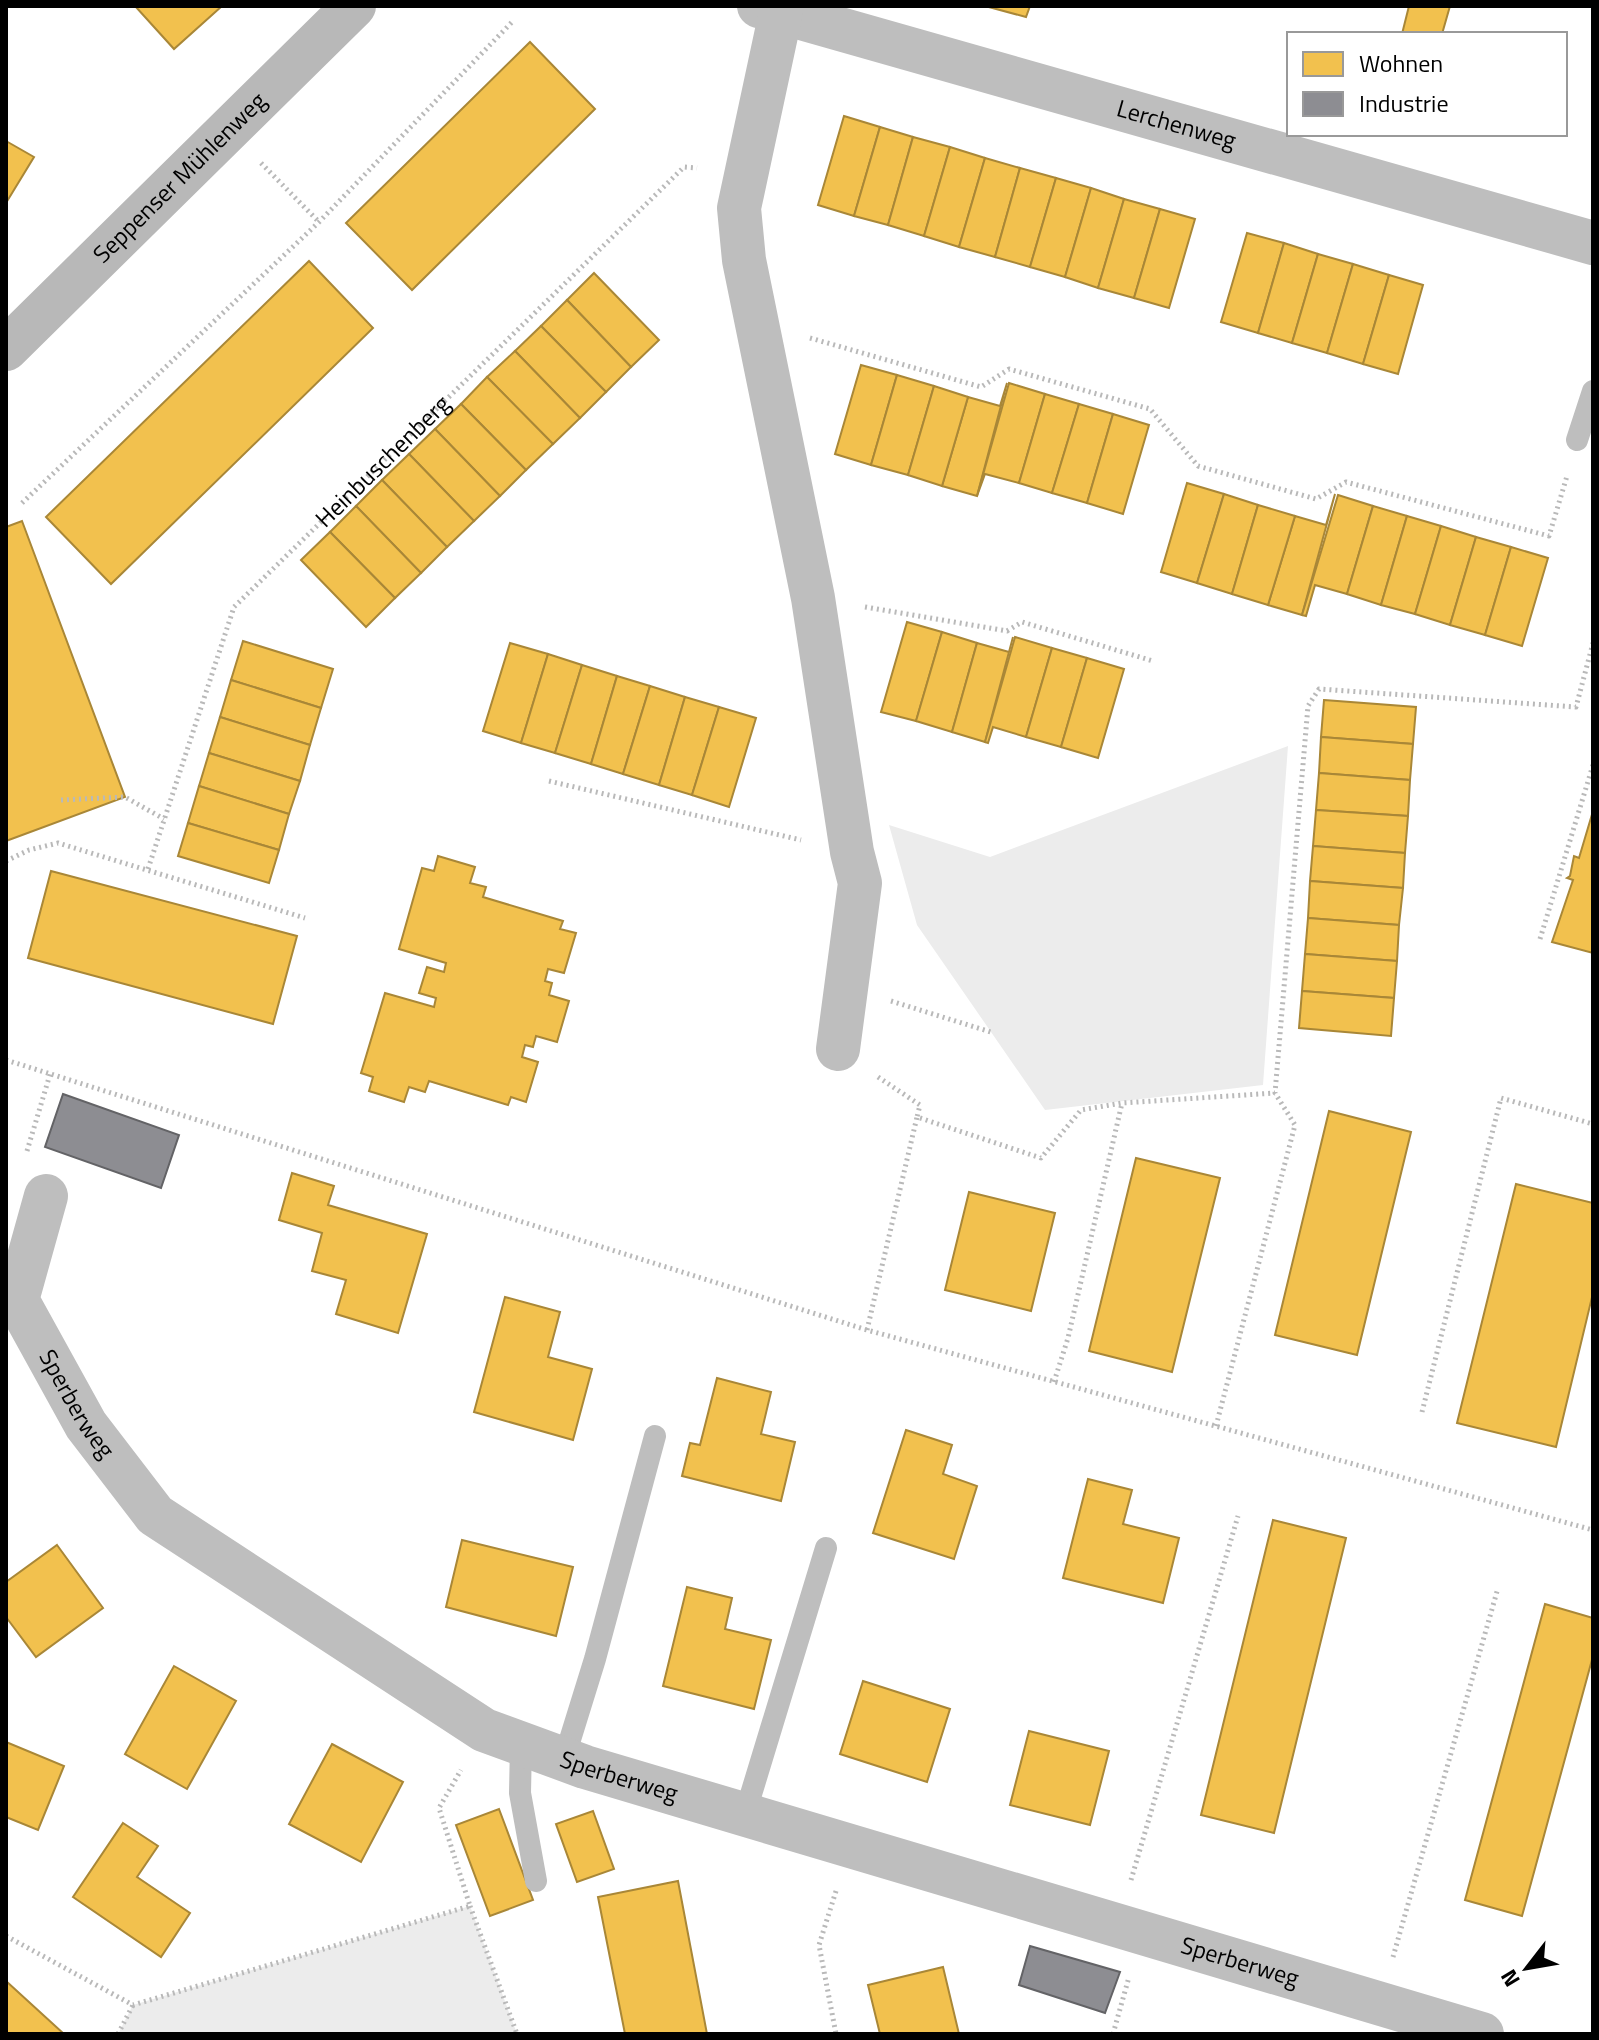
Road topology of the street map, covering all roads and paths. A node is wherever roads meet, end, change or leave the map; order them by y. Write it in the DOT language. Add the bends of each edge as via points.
graph roads {
  1 [pos="354,6"];
  2 [pos="770,9"];
  3 [pos="514,20"];
  4 [pos="228,130"];
  5 [pos="747,173"];
  6 [pos="319,222"];
  7 [pos="1593,243"];
  8 [pos="761,342"];
  9 [pos="6,349"];
  10 [pos="1593,391"];
  11 [pos="1577,440"];
  12 [pos="22,503"];
  13 [pos="813,598"];
  14 [pos="1593,643"];
  15 [pos="1153,661"];
  16 [pos="1593,765"];
  17 [pos="549,781"];
  18 [pos="61,800"];
  19 [pos="164,819"];
  20 [pos="852,852"];
  21 [pos="6,861"];
  22 [pos="148,869"];
  23 [pos="305,918"];
  24 [pos="1540,939"];
  25 [pos="847,987"];
  26 [pos="994,1033"];
  27 [pos="838,1049"];
  28 [pos="6,1060"];
  29 [pos="51,1071"];
  30 [pos="1275,1093"];
  31 [pos="1122,1103"];
  32 [pos="917,1117"];
  33 [pos="1593,1124"];
  34 [pos="46,1196"];
  35 [pos="867,1330"];
  36 [pos="1054,1382"];
  37 [pos="1422,1412"];
  38 [pos="1216,1426"];
  39 [pos="655,1436"];
  40 [pos="1238,1516"];
  41 [pos="1593,1530"];
  42 [pos="826,1548"];
  43 [pos="1498,1588"];
  44 [pos="502,1737"];
  45 [pos="564,1759"];
  46 [pos="745,1814"];
  47 [pos="850,1846"];
  48 [pos="536,1881"];
  49 [pos="470,1906"];
  50 [pos="1129,1930"];
  51 [pos="6,1936"];
  52 [pos="1380,2003"];
  53 [pos="133,2005"];
  54 [pos="118,2034"];
  55 [pos="517,2034"];
  56 [pos="836,2034"];
  57 [pos="1113,2034"];
  58 [pos="1482,2034"];
  1 -- 4 [label="street, Seppenser Mühlenweg"];
  2 -- 5 [label="street"];
  2 -- 7 [label="street, Lerchenweg"];
  3 -- 6 [label="path"];
  4 -- 6 [label="path"];
  4 -- 9 [label="street, Seppenser Mühlenweg"];
  5 -- 8 [label="street" via="739,208"];
  5 -- 19 [label="path, Heinbuschenberg" via="684,167 234,607"];
  6 -- 12 [label="path"];
  8 -- 11 [label="path" via="791,333 981,387 1009,369 1150,409 1198,466 1226,476 1316,499 1346,482 1549,536"];
  8 -- 13 [label="street"];
  10 -- 11 [label="lane"];
  13 -- 15 [label="path" via="1007,631 1022,622"];
  13 -- 20 [label="street"];
  14 -- 30 [label="path" via="1576,707 1319,689 1308,706"];
  16 -- 24 [label="path"];
  17 -- 20 [label="path"];
  18 -- 19 [label="path" via="125,797"];
  19 -- 22 [label="path, Heinbuschenberg"];
  20 -- 25 [label="street" via="860,883"];
  21 -- 22 [label="path" via="58,843"];
  22 -- 23 [label="path"];
  25 -- 26 [label="path"];
  25 -- 27 [label="street"];
  27 -- 32 [label="path" via="920,1105"];
  28 -- 29 [label="path"];
  29 -- 34 [label="path" via="20,1176"];
  29 -- 35 [label="path"];
  30 -- 31 [label="path"];
  30 -- 38 [label="path" via="1295,1125"];
  31 -- 32 [label="path" via="1081,1110 1041,1158"];
  31 -- 36 [label="path"];
  32 -- 35 [label="path"];
  33 -- 37 [label="path" via="1501,1098"];
  34 -- 44 [label="street, Sperberweg" via="17,1300 86,1425 155,1515"];
  35 -- 36 [label="path"];
  36 -- 38 [label="path"];
  38 -- 41 [label="path"];
  39 -- 45 [label="lane"];
  40 -- 50 [label="path"];
  42 -- 46 [label="lane"];
  43 -- 52 [label="path"];
  44 -- 45 [label="street, Sperberweg"];
  44 -- 48 [label="lane" via="520,1793"];
  44 -- 49 [label="path" via="439,1808"];
  45 -- 46 [label="street, Sperberweg"];
  46 -- 47 [label="street, Sperberweg"];
  47 -- 50 [label="street, Sperberweg"];
  47 -- 56 [label="path" via="819,1945"];
  49 -- 53 [label="path"];
  49 -- 55 [label="path"];
  50 -- 52 [label="street, Sperberweg"];
  50 -- 57 [label="path"];
  51 -- 53 [label="path"];
  52 -- 58 [label="street, Sperberweg"];
  53 -- 54 [label="path"];
}
